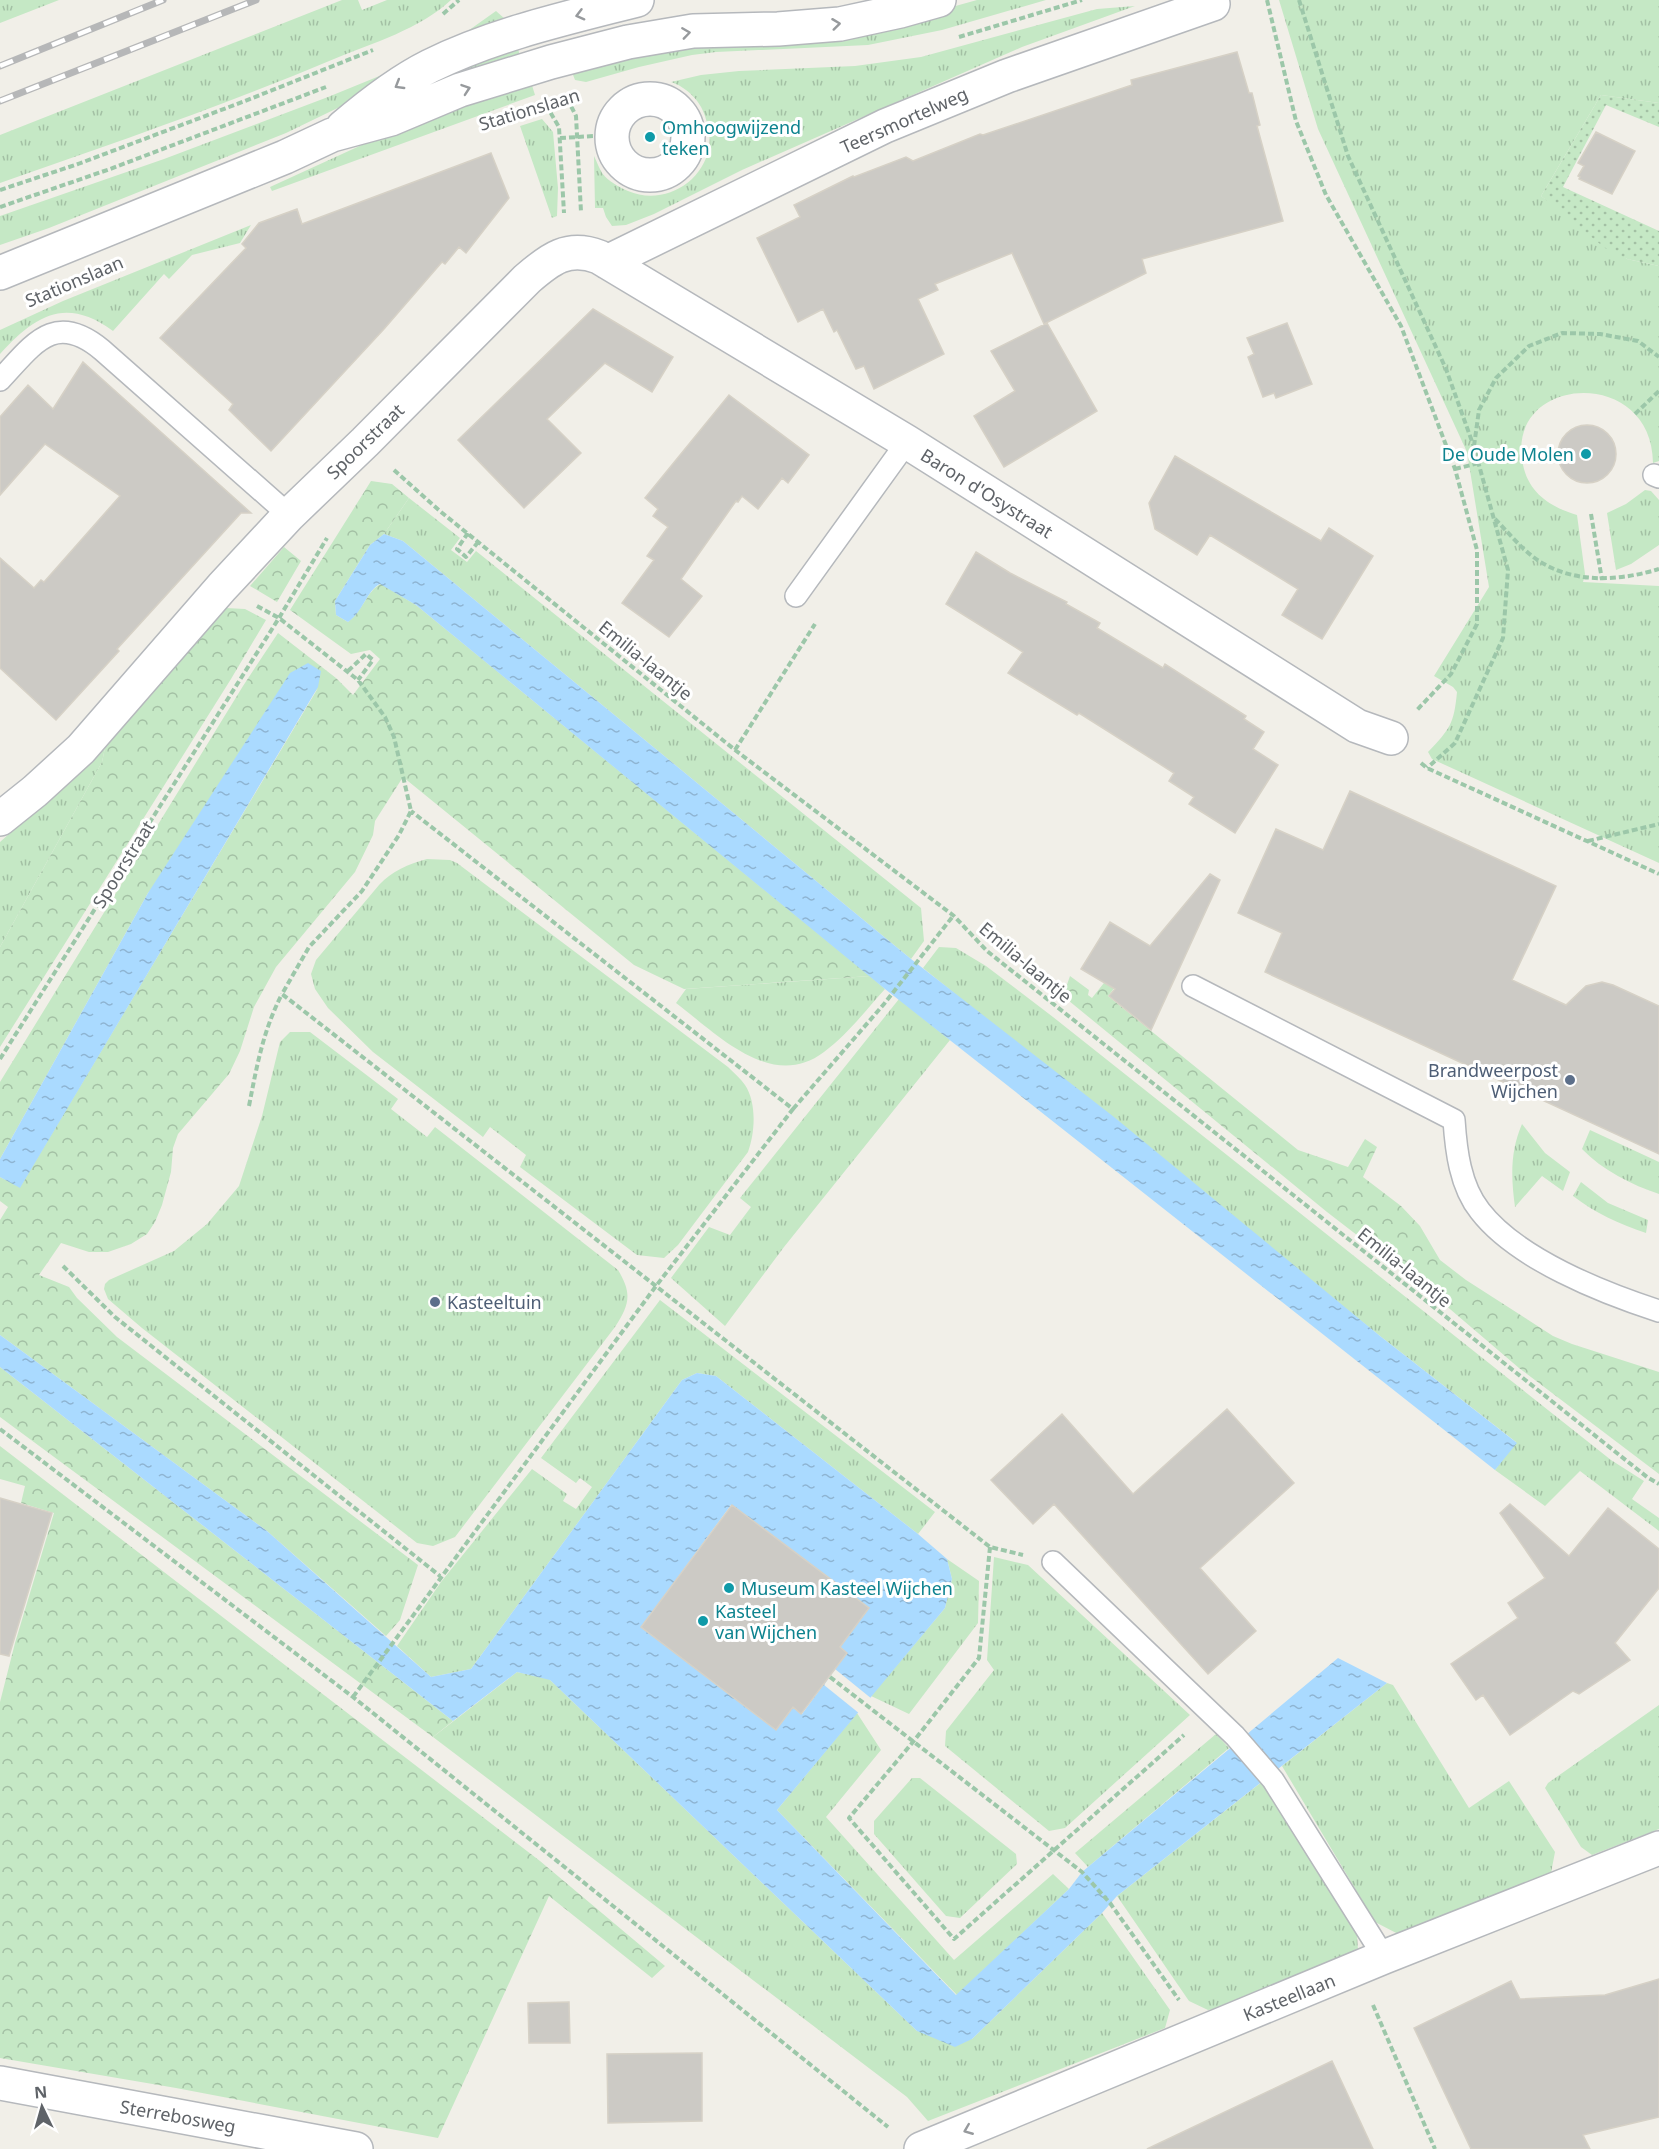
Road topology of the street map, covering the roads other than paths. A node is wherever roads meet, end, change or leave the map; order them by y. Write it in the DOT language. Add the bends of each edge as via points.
graph roads {
  1 [pos="637,0"];
  2 [pos="939,0"];
  3 [pos="1213,4"];
  4 [pos="332,135"];
  5 [pos="585,256"];
  6 [pos="0,273"];
  7 [pos="0,380"];
  8 [pos="907,442"];
  9 [pos="289,514"];
  10 [pos="796,596"];
  11 [pos="1391,738"];
  12 [pos="0,819"];
  13 [pos="1194,986"];
  14 [pos="1659,1311"];
  15 [pos="1053,1562"];
  16 [pos="1659,1848"];
  17 [pos="1371,1963"];
  18 [pos="0,2083"];
  19 [pos="909,2142"];
  20 [pos="356,2149"];
  1 -- 4 [label="street, Stationslaan, one-way" via="538,26 428,67 378,98"];
  4 -- 2 [label="street, Stationslaan, one-way" via="391,119 460,90 628,42 693,31 840,24"];
  3 -- 5 [label="street, Teersmortelweg" via="1007,76"];
  4 -- 6 [label="street, Stationslaan"];
  5 -- 8 [label="street, Baron d'Osystraat"];
  5 -- 9 [label="street, Spoorstraat" via="553,259 527,279"];
  7 -- 9 [label="lane" via="44,337 77,333 102,350"];
  8 -- 10 [label="lane"];
  8 -- 11 [label="street, Baron d'Osystraat" via="1357,726"];
  9 -- 12 [label="street, Spoorstraat" via="81,748"];
  13 -- 14 [label="lane" via="1454,1120 1462,1176 1479,1211 1498,1230 1535,1258 1588,1285"];
  15 -- 17 [label="lane" via="1235,1736 1273,1780"];
  16 -- 17 [label="street, Kasteellaan"];
  17 -- 19 [label="street, Kasteellaan, one-way" via="1015,2111"];
  18 -- 20 [label="street, Sterrebosweg"];
}
